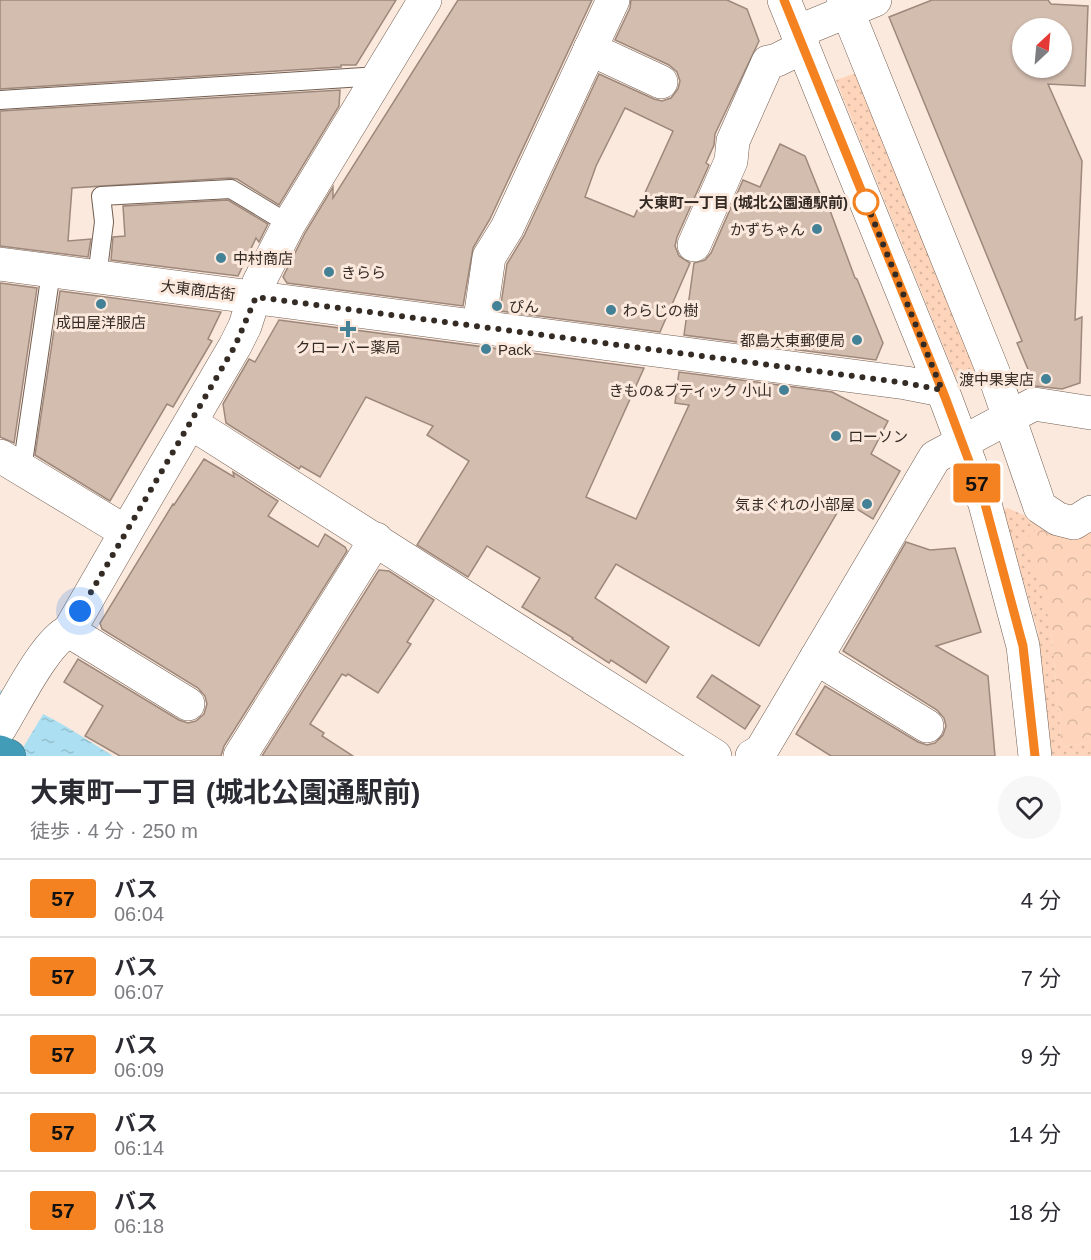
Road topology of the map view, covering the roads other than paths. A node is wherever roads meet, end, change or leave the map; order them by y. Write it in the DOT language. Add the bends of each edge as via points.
graph roads {
  1 [pos="425,0"];
  2 [pos="613,0"];
  3 [pos="784,0"];
  4 [pos="855,4"];
  5 [pos="800,39"];
  6 [pos="590,50"];
  7 [pos="379,76"];
  8 [pos="661,82"];
  9 [pos="0,100"];
  10 [pos="289,224"];
  11 [pos="694,245"];
  12 [pos="0,264"];
  13 [pos="51,272"];
  14 [pos="97,278"];
  15 [pos="256,297"];
  16 [pos="479,326"];
  17 [pos="942,390"];
  18 [pos="1091,413"];
  19 [pos="1010,417"];
  20 [pos="191,423"];
  21 [pos="963,442"];
  22 [pos="11,462"];
  23 [pos="1091,512"];
  24 [pos="126,532"];
  25 [pos="376,539"];
  26 [pos="69,631"];
  27 [pos="816,658"];
  28 [pos="188,704"];
  29 [pos="927,726"];
  30 [pos="0,728"];
  31 [pos="0,752"];
  32 [pos="9,756"];
  33 [pos="240,756"];
  34 [pos="715,756"];
  35 [pos="752,756"];
  36 [pos="1035,756"];
  1 -- 7 [label="street"];
  2 -- 6 [label="street"];
  3 -- 5 [label="street"];
  4 -- 5 [label="street"];
  4 -- 19 [label="street"];
  5 -- 11 [label="street" via="777,60 768,62"];
  5 -- 17 [label="street"];
  6 -- 8 [label="street"];
  6 -- 16 [label="street" via="507,228 489,256"];
  7 -- 9 [label="lane"];
  7 -- 10 [label="street"];
  10 -- 14 [label="lane" via="231,189 101,196 104,222"];
  10 -- 15 [label="street" via="259,282"];
  12 -- 13 [label="street, 大東商店街"];
  13 -- 14 [label="street, 大東商店街"];
  13 -- 22 [label="lane"];
  14 -- 15 [label="street, 大東商店街"];
  15 -- 16 [label="street, 大東商店街"];
  15 -- 20 [label="street" via="235,346"];
  16 -- 17 [label="street, 大東商店街"];
  17 -- 21 [label="street"];
  18 -- 19 [label="street" via="1034,404"];
  19 -- 21 [label="street"];
  19 -- 23 [label="street" via="1041,507 1058,519 1074,523"];
  20 -- 24 [label="street"];
  20 -- 25 [label="street"];
  21 -- 27 [label="street" via="935,457"];
  21 -- 36 [label="street" via="993,530 1023,646"];
  22 -- 24 [label="street"];
  24 -- 26 [label="street"];
  25 -- 33 [label="street"];
  25 -- 34 [label="street"];
  26 -- 28 [label="street"];
  26 -- 30 [label="street" via="54,640"];
  27 -- 29 [label="street"];
  27 -- 35 [label="street" via="761,751"];
  31 -- 32 [label="highway"];
}
